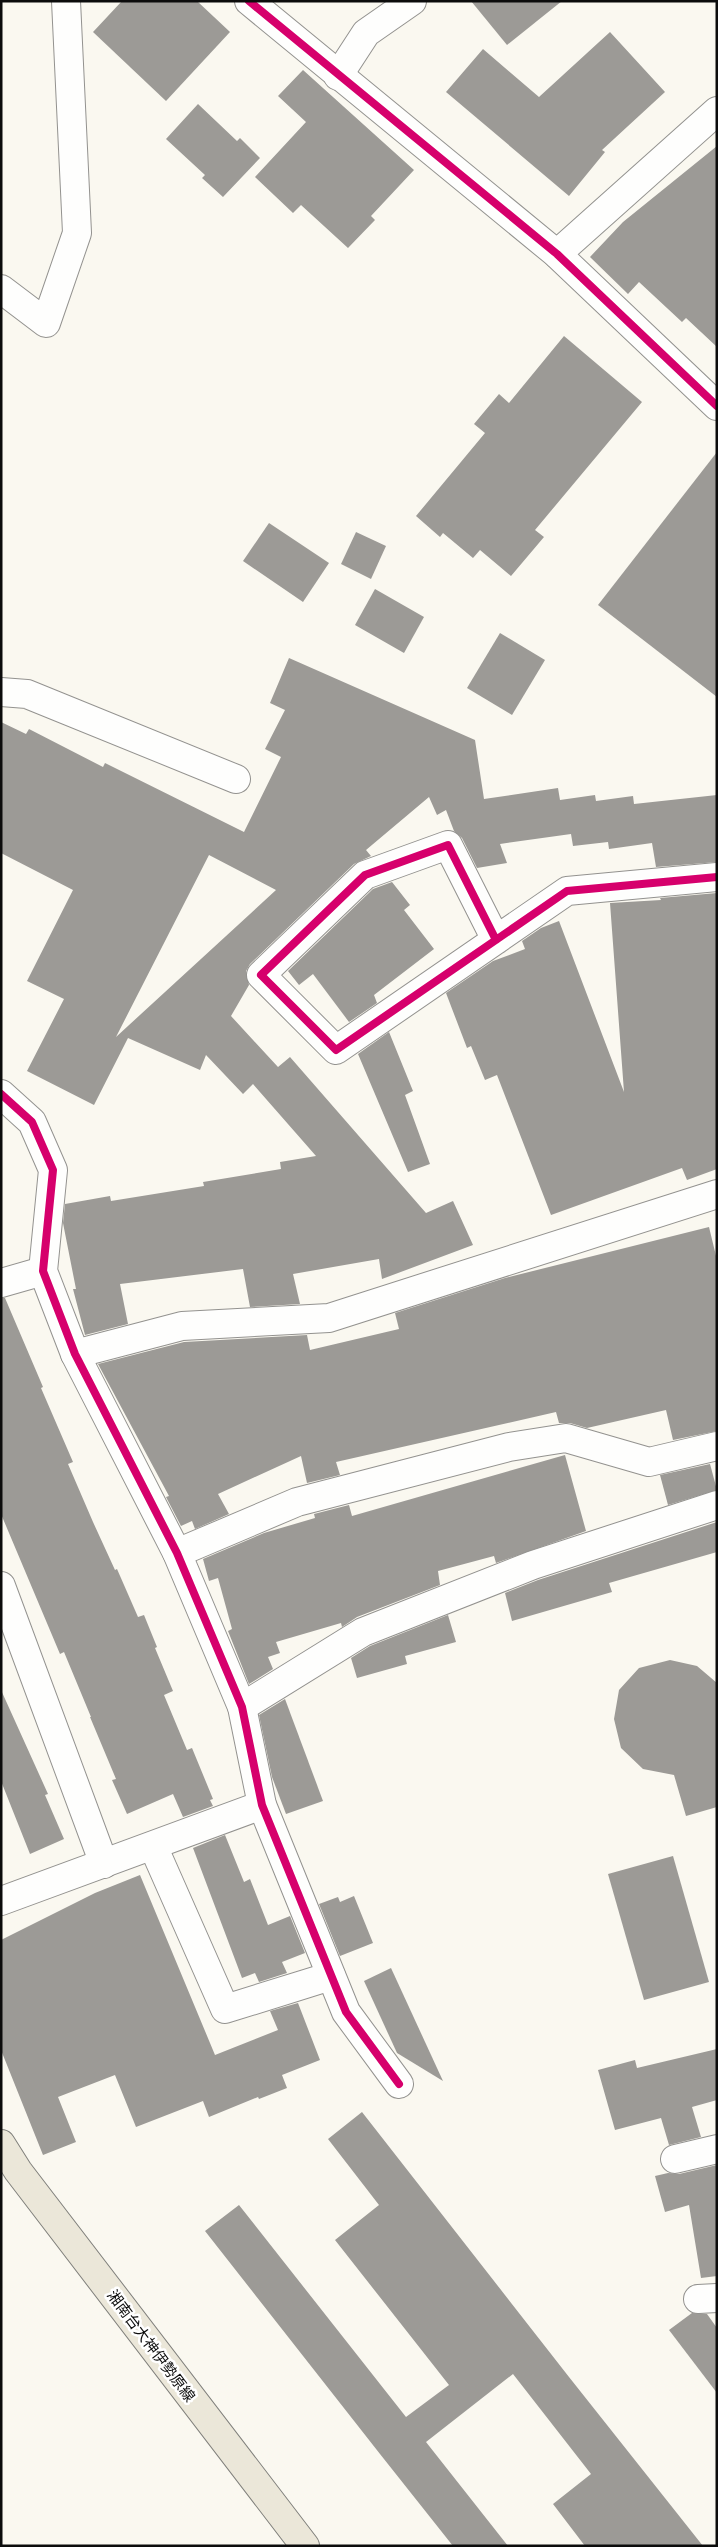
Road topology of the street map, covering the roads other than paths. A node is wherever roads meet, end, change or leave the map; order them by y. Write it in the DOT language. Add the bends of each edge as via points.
graph roads {
  1 [pos="66,1"];
  2 [pos="249,1"];
  3 [pos="412,1"];
  4 [pos="338,76"];
  5 [pos="717,111"];
  6 [pos="557,254"];
  7 [pos="1,289"];
  8 [pos="717,406"];
  9 [pos="1,692"];
  10 [pos="236,778"];
  11 [pos="717,877"];
  12 [pos="496,940"];
  13 [pos="1,1094"];
  14 [pos="717,1194"];
  15 [pos="43,1271"];
  16 [pos="1,1283"];
  17 [pos="75,1354"];
  18 [pos="717,1446"];
  19 [pos="717,1505"];
  20 [pos="177,1553"];
  21 [pos="1,1586"];
  22 [pos="242,1707"];
  23 [pos="262,1805"];
  24 [pos="153,1846"];
  25 [pos="104,1864"];
  26 [pos="1,1900"];
  27 [pos="331,1976"];
  28 [pos="399,2084"];
  29 [pos="1,2144"];
  30 [pos="717,2149"];
  31 [pos="675,2160"];
  32 [pos="9,2173"];
  33 [pos="305,2546"];
  1 -- 7 [label="street" via="77,233 46,323"];
  2 -- 4 [label="street"];
  3 -- 4 [label="street" via="366,33"];
  4 -- 6 [label="street"];
  5 -- 6 [label="street"];
  6 -- 8 [label="street"];
  9 -- 10 [label="street" via="27,694"];
  11 -- 12 [label="street" via="567,891"];
  12 -- 12 [label="street" via="336,1050 261,975 365,874 448,845"];
  13 -- 15 [label="street" via="32,1122 53,1170"];
  14 -- 17 [label="street" via="329,1318 182,1326"];
  15 -- 16 [label="street"];
  15 -- 17 [label="street"];
  17 -- 20 [label="street"];
  18 -- 20 [label="street" via="649,1462 566,1438 509,1447 298,1502"];
  19 -- 22 [label="street" via="533,1565 363,1632"];
  20 -- 22 [label="street"];
  21 -- 25 [label="street"];
  22 -- 23 [label="street"];
  23 -- 24 [label="street"];
  23 -- 27 [label="street"];
  24 -- 25 [label="street"];
  24 -- 27 [label="street" via="225,2009"];
  25 -- 26 [label="street"];
  27 -- 28 [label="street" via="346,2012"];
  29 -- 32 [label="main road, 湘南台大神伊勢原線"];
  30 -- 31 [label="street"];
  32 -- 33 [label="main road, 湘南台大神伊勢原線"];
}
